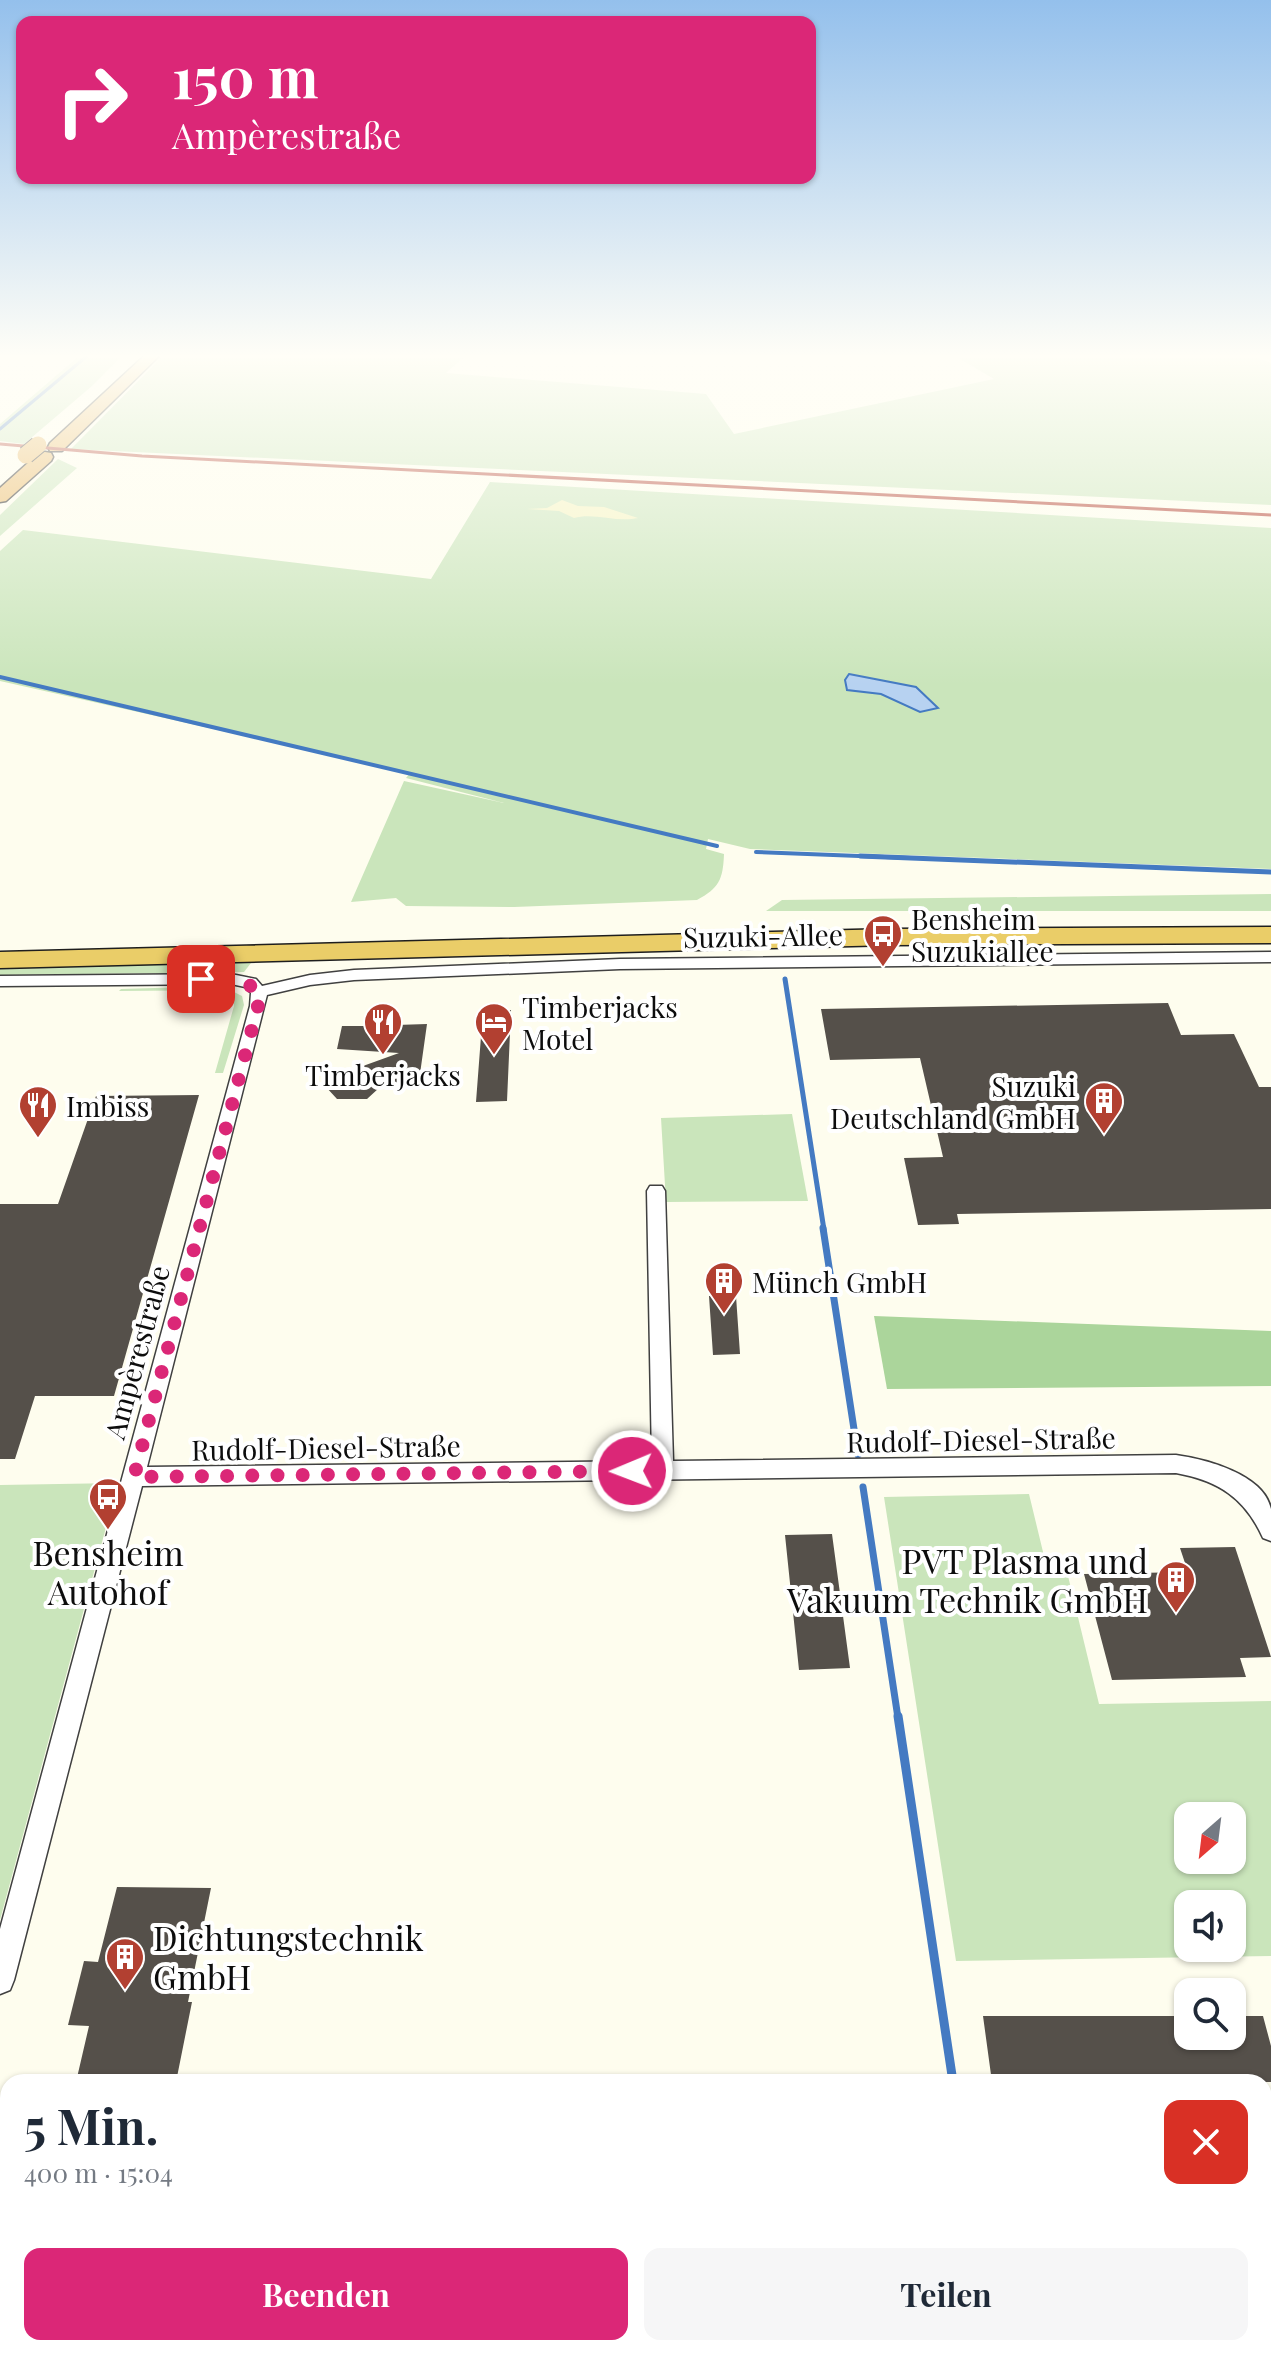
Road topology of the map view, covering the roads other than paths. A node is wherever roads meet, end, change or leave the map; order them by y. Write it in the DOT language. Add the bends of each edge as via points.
graph roads {
  1 [pos="19,466"];
  2 [pos="28,466"];
  3 [pos="0,478"];
  4 [pos="0,497"];
  5 [pos="1271,920"];
  6 [pos="1271,935"];
  7 [pos="0,941"];
  8 [pos="1271,957"];
  9 [pos="0,960"];
  10 [pos="0,981"];
  11 [pos="259,992"];
  12 [pos="656,1191"];
  13 [pos="663,1471"];
  14 [pos="134,1477"];
  15 [pos="1271,1531"];
  16 [pos="0,1980"];
  1 -- 3 [label="highway"];
  2 -- 4 [label="highway"];
  5 -- 7 [label="highway" via="869,922"];
  6 -- 9 [label="highway" via="892,937"];
  8 -- 11 [label="street, Suzuki-Allee" via="620,964 354,975"];
  10 -- 11 [label="street" via="231,979 250,983"];
  11 -- 14 [label="street, Ampèrestraße"];
  12 -- 13 [label="street"];
  13 -- 14 [label="street, Rudolf-Diesel-Straße"];
  13 -- 15 [label="street, Rudolf-Diesel-Straße" via="1176,1464 1231,1478 1251,1494"];
  14 -- 16 [label="street, Ampèrestraße"];
}
